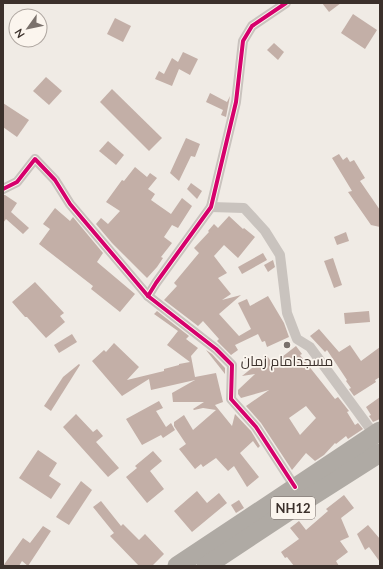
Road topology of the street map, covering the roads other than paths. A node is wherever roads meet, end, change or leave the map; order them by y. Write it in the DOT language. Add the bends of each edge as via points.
graph roads {
  1 [pos="286,3"];
  2 [pos="3,190"];
  3 [pos="211,207"];
  4 [pos="148,296"];
  5 [pos="377,432"];
  6 [pos="380,453"];
  7 [pos="295,487"];
  8 [pos="177,566"];
  9 [pos="206,566"];
  1 -- 3 [label="street" via="252,26 243,41 236,102"];
  2 -- 4 [label="street" via="16,182 35,159 55,180 70,204"];
  3 -- 4 [label="street"];
  3 -- 5 [label="street" via="244,208 265,231 280,255 287,313 297,339 310,347"];
  4 -- 7 [label="street" via="216,349 232,365 231,399 256,427"];
  5 -- 7 [label="highway, NH12"];
  6 -- 9 [label="highway, NH12"];
  7 -- 8 [label="highway, NH12"];
}
